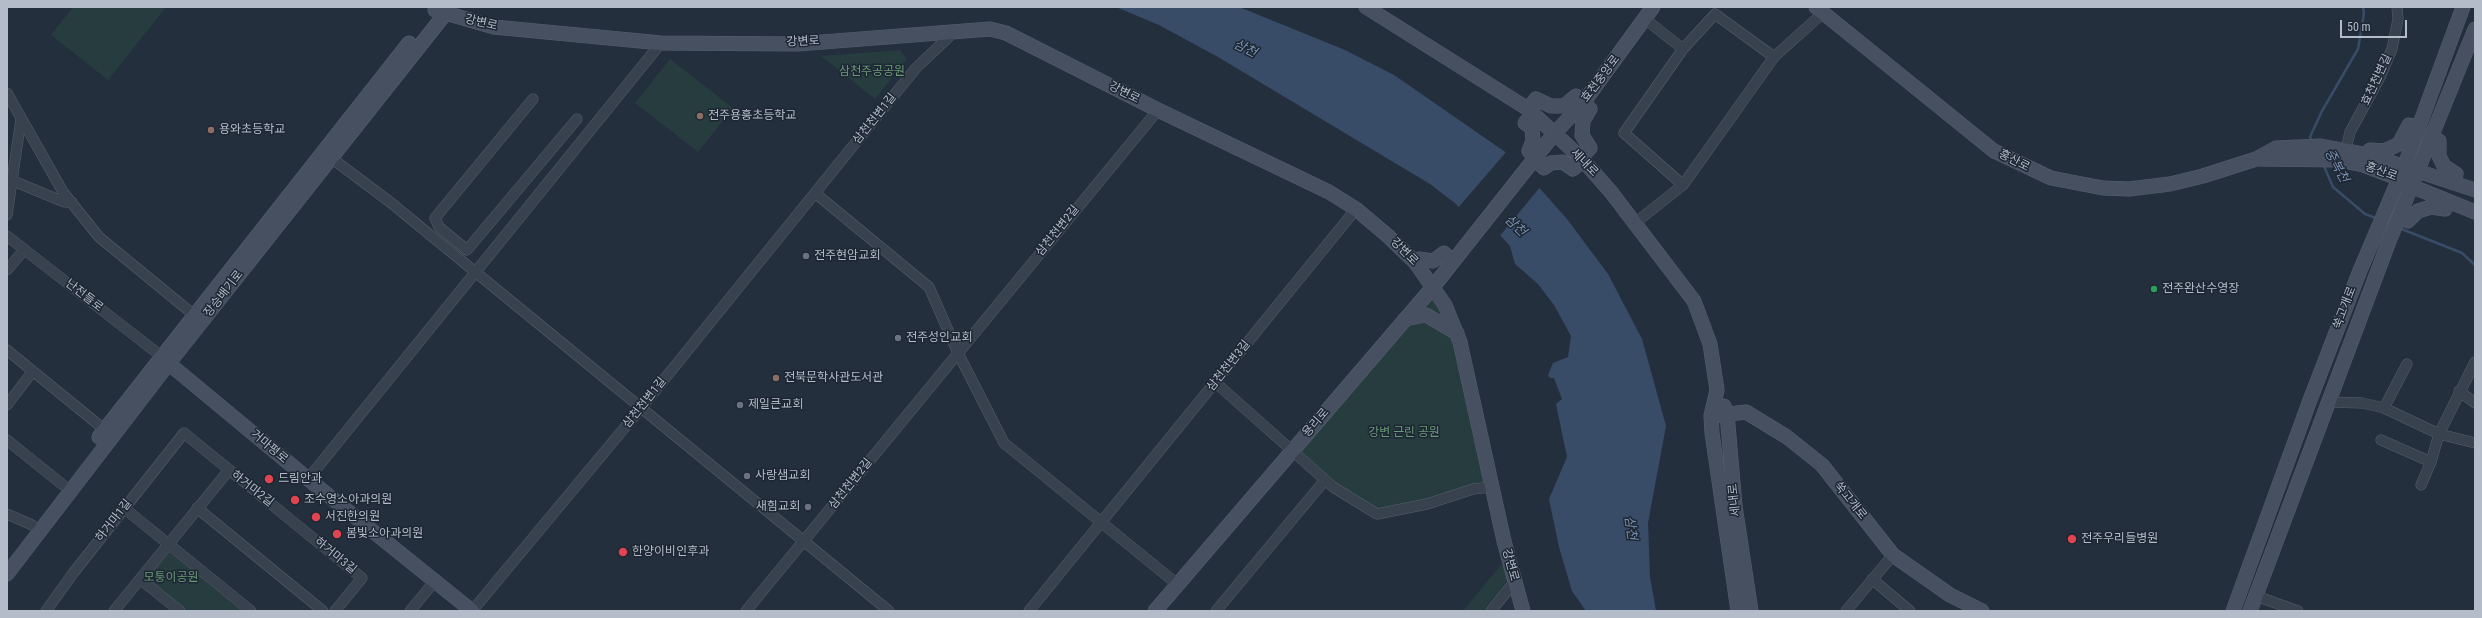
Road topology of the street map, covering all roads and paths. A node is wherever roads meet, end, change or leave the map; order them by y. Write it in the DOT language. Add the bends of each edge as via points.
graph roads {
  1 [pos="1366,7"];
  2 [pos="1653,7"];
  3 [pos="2397,7"];
  4 [pos="2463,7"];
  5 [pos="439,9"];
  6 [pos="1820,10"];
  7 [pos="1645,19"];
  8 [pos="2475,29"];
  9 [pos="955,31"];
  10 [pos="661,43"];
  11 [pos="1683,50"];
  12 [pos="1774,57"];
  13 [pos="7,94"];
  14 [pos="533,99"];
  15 [pos="1583,103"];
  16 [pos="1158,110"];
  17 [pos="1531,112"];
  18 [pos="21,119"];
  19 [pos="577,119"];
  20 [pos="2418,127"];
  21 [pos="1554,134"];
  22 [pos="2432,138"];
  23 [pos="2340,153"];
  24 [pos="1538,154"];
  25 [pos="327,155"];
  26 [pos="2370,155"];
  27 [pos="1582,160"];
  28 [pos="2407,173"];
  29 [pos="12,180"];
  30 [pos="2453,183"];
  31 [pos="1683,185"];
  32 [pos="2412,186"];
  33 [pos="2475,190"];
  34 [pos="815,193"];
  35 [pos="72,202"];
  36 [pos="2448,202"];
  37 [pos="1356,208"];
  38 [pos="2475,212"];
  39 [pos="2405,214"];
  40 [pos="7,215"];
  41 [pos="1635,223"];
  42 [pos="7,236"];
  43 [pos="24,250"];
  44 [pos="1417,261"];
  45 [pos="1452,261"];
  46 [pos="7,270"];
  47 [pos="474,272"];
  48 [pos="1435,285"];
  49 [pos="194,315"];
  50 [pos="1405,319"];
  51 [pos="1457,333"];
  52 [pos="7,350"];
  53 [pos="958,353"];
  54 [pos="165,360"];
  55 [pos="2475,362"];
  56 [pos="2407,364"];
  57 [pos="33,371"];
  58 [pos="1216,383"];
  59 [pos="1717,390"];
  60 [pos="2459,391"];
  61 [pos="2328,402"];
  62 [pos="2475,403"];
  63 [pos="7,405"];
  64 [pos="641,408"];
  65 [pos="2384,408"];
  66 [pos="1727,414"];
  67 [pos="1711,416"];
  68 [pos="105,430"];
  69 [pos="2439,434"];
  70 [pos="7,440"];
  71 [pos="2381,440"];
  72 [pos="2475,443"];
  73 [pos="1292,451"];
  74 [pos="2431,462"];
  75 [pos="229,470"];
  76 [pos="308,479"];
  77 [pos="1325,480"];
  78 [pos="63,485"];
  79 [pos="2421,485"];
  80 [pos="1491,486"];
  81 [pos="124,508"];
  82 [pos="198,508"];
  83 [pos="7,514"];
  84 [pos="1101,522"];
  85 [pos="295,523"];
  86 [pos="32,525"];
  87 [pos="804,541"];
  88 [pos="168,544"];
  89 [pos="1893,555"];
  90 [pos="7,559"];
  91 [pos="7,574"];
  92 [pos="140,579"];
  93 [pos="1872,579"];
  94 [pos="435,581"];
  95 [pos="1515,581"];
  96 [pos="1177,584"];
  97 [pos="2256,596"];
  98 [pos="46,611"];
  99 [pos="114,611"];
  100 [pos="180,611"];
  101 [pos="251,611"];
  102 [pos="323,611"];
  103 [pos="335,611"];
  104 [pos="410,611"];
  105 [pos="472,611"];
  106 [pos="746,611"];
  107 [pos="889,611"];
  108 [pos="1029,611"];
  109 [pos="1155,611"];
  110 [pos="1216,611"];
  111 [pos="1491,611"];
  112 [pos="1523,611"];
  113 [pos="1738,611"];
  114 [pos="1751,611"];
  115 [pos="1846,611"];
  116 [pos="1910,611"];
  117 [pos="1982,611"];
  118 [pos="2233,611"];
  119 [pos="2250,611"];
  120 [pos="2298,611"];
  1 -- 17 [label="street, 세내로"];
  2 -- 7 [label="street, 효천중앙로"];
  3 -- 23 [label="street, 효천천변길" via="2398,19 2392,49"];
  4 -- 20 [label="street, 쑥고개로"];
  5 -- 10 [label="street, 강변로" via="494,28"];
  5 -- 25 [label="street, 장승배기로"];
  6 -- 12 [label="street"];
  6 -- 23 [label="street, 홍산로" via="1994,151 2051,178 2103,188 2129,189 2170,184 2256,159 2297,153"];
  7 -- 11 [label="street"];
  7 -- 15 [label="street, 효천중앙로"];
  8 -- 22 [label="street, 쑥고개로"];
  9 -- 10 [label="street, 강변로" via="797,44"];
  9 -- 16 [label="street, 강변로" via="990,29 1006,33"];
  9 -- 34 [label="street, 삼천천변1길" via="916,68"];
  10 -- 47 [label="street"];
  11 -- 12 [label="street" via="1715,14"];
  11 -- 31 [label="street" via="1624,133"];
  12 -- 31 [label="street"];
  13 -- 18 [label="street"];
  14 -- 19 [label="street" via="435,218 439,227 467,250"];
  15 -- 17 [label="street" via="1576,96 1564,106 1551,106 1536,99"];
  15 -- 21 [label="street, 효천중앙로"];
  15 -- 27 [label="street" via="1590,109 1583,121 1582,135 1590,148"];
  16 -- 37 [label="street, 강변로" via="1330,192"];
  16 -- 53 [label="street, 삼천천변2길"];
  17 -- 21 [label="street, 세내로"];
  17 -- 24 [label="street" via="1526,123 1532,128 1529,151"];
  18 -- 29 [label="street"];
  18 -- 35 [label="street, 장승배기로" via="63,192"];
  20 -- 26 [label="street" via="2409,125 2399,144 2384,151 2370,150"];
  20 -- 28 [label="street, 쑥고개로"];
  21 -- 24 [label="street, 효천중앙로"];
  21 -- 27 [label="street, 세내로"];
  22 -- 28 [label="street, 쑥고개로"];
  22 -- 30 [label="street" via="2440,141 2439,156 2444,166 2456,174"];
  23 -- 26 [label="street, 홍산로"];
  23 -- 28 [label="street, 홍산로" via="2363,165"];
  24 -- 27 [label="street" via="1544,168 1563,162 1573,169"];
  24 -- 45 [label="street, 효천중앙로"];
  25 -- 47 [label="street"];
  25 -- 49 [label="street, 장승배기로"];
  25 -- 54 [label="street, 장승배기로"];
  26 -- 28 [label="street, 홍산로"];
  27 -- 41 [label="street, 세내로"];
  28 -- 30 [label="street, 홍산로"];
  28 -- 32 [label="street, 쑥고개로"];
  28 -- 118 [label="street, 쑥고개로" via="2388,203 2374,238 2310,400"];
  29 -- 35 [label="street" via="64,202"];
  29 -- 40 [label="street"];
  30 -- 33 [label="street, 홍산로"];
  31 -- 41 [label="street"];
  32 -- 36 [label="street, 홍산로"];
  32 -- 39 [label="street, 쑥고개로"];
  34 -- 53 [label="street" via="929,287"];
  34 -- 64 [label="street, 삼천천변1길"];
  35 -- 49 [label="street, 장승배기로" via="99,237"];
  36 -- 38 [label="street, 홍산로"];
  36 -- 39 [label="street" via="2445,209 2431,207"];
  37 -- 44 [label="street, 강변로"];
  37 -- 58 [label="street, 삼천천변3길"];
  39 -- 61 [label="street, 쑥고개로" via="2388,244"];
  41 -- 59 [label="street, 세내로" via="1694,301 1710,344"];
  42 -- 43 [label="street, 난전들로"];
  43 -- 46 [label="street"];
  43 -- 54 [label="street, 난전들로"];
  44 -- 45 [label="street" via="1433,261 1444,253"];
  44 -- 48 [label="street, 강변로"];
  45 -- 48 [label="street, 용리로"];
  47 -- 64 [label="street"];
  47 -- 76 [label="street"];
  48 -- 50 [label="street, 용리로"];
  48 -- 51 [label="street, 강변로"];
  49 -- 54 [label="street, 장승배기로"];
  50 -- 51 [label="street" via="1426,315"];
  50 -- 73 [label="street, 용리로"];
  51 -- 80 [label="street, 강변로"];
  52 -- 57 [label="street"];
  53 -- 84 [label="street" via="1004,443"];
  53 -- 87 [label="street, 삼천천변2길"];
  54 -- 68 [label="street, 장승배기로"];
  54 -- 76 [label="street, 거마평로"];
  54 -- 91 [label="street, 장승배기로"];
  55 -- 60 [label="street"];
  56 -- 65 [label="street"];
  57 -- 63 [label="street"];
  57 -- 68 [label="street"];
  58 -- 73 [label="street"];
  58 -- 84 [label="street, 삼천천변3길"];
  59 -- 66 [label="street, 세내로"];
  59 -- 67 [label="street, 세내로"];
  60 -- 62 [label="street"];
  60 -- 69 [label="street"];
  61 -- 65 [label="street" via="2362,403"];
  61 -- 97 [label="street, 쑥고개로"];
  64 -- 87 [label="street"];
  64 -- 105 [label="street, 삼천천변1길"];
  65 -- 69 [label="street"];
  66 -- 67 [label="street, 쑥고개로"];
  66 -- 89 [label="street, 쑥고개로" via="1746,412 1787,437 1822,465"];
  66 -- 114 [label="street, 세내로" via="1735,506"];
  67 -- 113 [label="street, 세내로"];
  68 -- 78 [label="street, 장승배기로"];
  69 -- 72 [label="street"];
  69 -- 74 [label="street"];
  70 -- 78 [label="street"];
  71 -- 74 [label="street"];
  73 -- 77 [label="street"];
  73 -- 96 [label="street, 용리로"];
  74 -- 79 [label="street"];
  75 -- 81 [label="street, 하거마1길" via="184,433"];
  75 -- 82 [label="street, 하거마2길"];
  75 -- 85 [label="street, 하거마2길"];
  76 -- 94 [label="street, 거마평로"];
  77 -- 80 [label="street" via="1377,514 1427,504 1472,489"];
  77 -- 110 [label="street"];
  78 -- 86 [label="street, 장승배기로"];
  80 -- 95 [label="street, 강변로"];
  81 -- 88 [label="street"];
  81 -- 98 [label="street, 하거마1길"];
  82 -- 88 [label="street, 하거마2길"];
  82 -- 102 [label="street"];
  83 -- 86 [label="street"];
  84 -- 96 [label="street"];
  84 -- 108 [label="street, 삼천천변3길"];
  85 -- 103 [label="street, 하거마3길" via="362,578"];
  86 -- 90 [label="street, 장승배기로"];
  87 -- 106 [label="street, 삼천천변2길"];
  87 -- 107 [label="street"];
  88 -- 92 [label="street, 하거마2길"];
  88 -- 101 [label="street"];
  89 -- 93 [label="street"];
  89 -- 117 [label="street, 쑥고개로" via="1950,595"];
  92 -- 99 [label="street, 하거마2길"];
  92 -- 100 [label="street"];
  93 -- 115 [label="street"];
  93 -- 116 [label="street"];
  94 -- 104 [label="street"];
  94 -- 105 [label="street, 거마평로"];
  95 -- 111 [label="street"];
  95 -- 112 [label="street, 강변로"];
  96 -- 109 [label="street, 용리로"];
  97 -- 119 [label="street, 쑥고개로"];
  97 -- 120 [label="street"];
}
